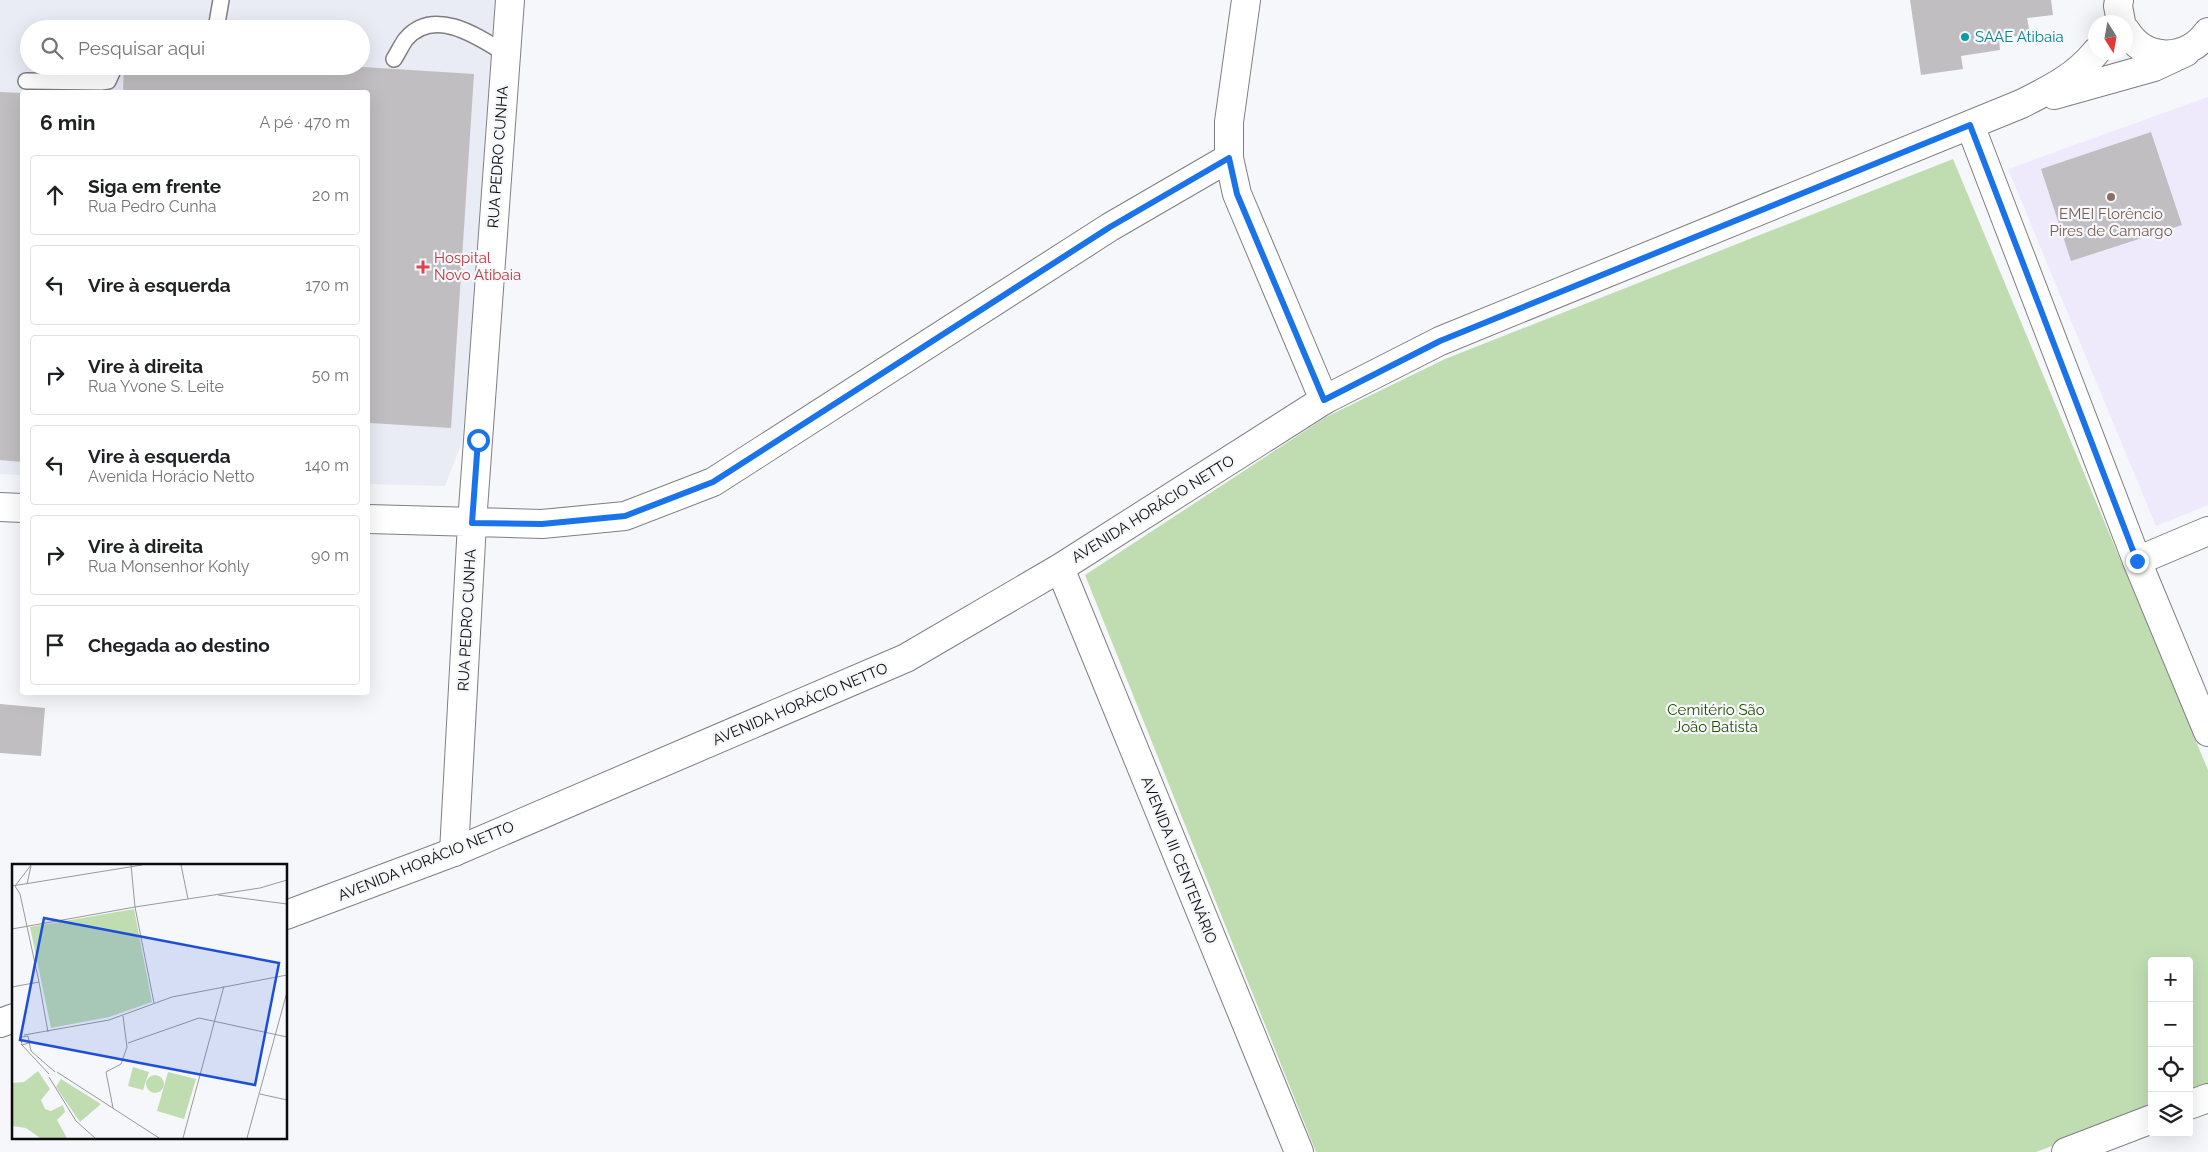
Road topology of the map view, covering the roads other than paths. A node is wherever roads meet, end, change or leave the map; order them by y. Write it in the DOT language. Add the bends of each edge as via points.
graph roads {
  1 [pos="221,0"];
  2 [pos="510,0"];
  3 [pos="1246,0"];
  4 [pos="218,20"];
  5 [pos="2208,32"];
  6 [pos="2133,40"];
  7 [pos="2186,52"];
  8 [pos="506,54"];
  9 [pos="394,59"];
  10 [pos="2090,60"];
  11 [pos="110,75"];
  12 [pos="26,81"];
  13 [pos="2021,104"];
  14 [pos="1970,125"];
  15 [pos="1229,158"];
  16 [pos="1324,400"];
  17 [pos="0,507"];
  18 [pos="20,508"];
  19 [pos="370,520"];
  20 [pos="472,523"];
  21 [pos="2208,531"];
  22 [pos="2137,561"];
  23 [pos="1060,568"];
  24 [pos="2208,732"];
  25 [pos="454,852"];
  26 [pos="288,914"];
  27 [pos="12,1019"];
  28 [pos="0,1023"];
  29 [pos="2208,1098"];
  30 [pos="2193,1104"];
  31 [pos="2148,1121"];
  32 [pos="1299,1152"];
  33 [pos="2066,1152"];
  1 -- 4 [label="lane"];
  2 -- 8 [label="main road, RUA PEDRO CUNHA"];
  3 -- 15 [label="main road" via="1229,122"];
  5 -- 7 [label="main road, AVENIDA HORÁCIO NETTO"];
  6 -- 7 [label="main road" via="2149,52 2167,55"];
  7 -- 13 [label="main road, AVENIDA HORÁCIO NETTO" via="2154,67"];
  8 -- 9 [label="lane" via="471,32 444,24 421,27 406,39"];
  8 -- 20 [label="main road, RUA PEDRO CUNHA"];
  10 -- 13 [label="main road, AVENIDA HORÁCIO NETTO" via="2060,84"];
  11 -- 12 [label="lane" via="108,80 101,82"];
  13 -- 14 [label="main road, AVENIDA HORÁCIO NETTO"];
  14 -- 16 [label="main road, AVENIDA HORÁCIO NETTO" via="1440,341"];
  14 -- 22 [label="main road"];
  15 -- 16 [label="main road" via="1237,194"];
  15 -- 20 [label="main road" via="1110,227 713,482 625,516 542,524"];
  16 -- 23 [label="main road, AVENIDA HORÁCIO NETTO"];
  17 -- 18 [label="main road"];
  19 -- 20 [label="main road"];
  20 -- 25 [label="main road, RUA PEDRO CUNHA"];
  21 -- 22 [label="main road"];
  22 -- 24 [label="main road"];
  23 -- 25 [label="main road, AVENIDA HORÁCIO NETTO" via="906,658"];
  23 -- 32 [label="main road, AVENIDA III CENTENÁRIO"];
  25 -- 26 [label="main road, AVENIDA HORÁCIO NETTO"];
  27 -- 28 [label="main road"];
  29 -- 30 [label="main road"];
  31 -- 33 [label="main road"];
}
